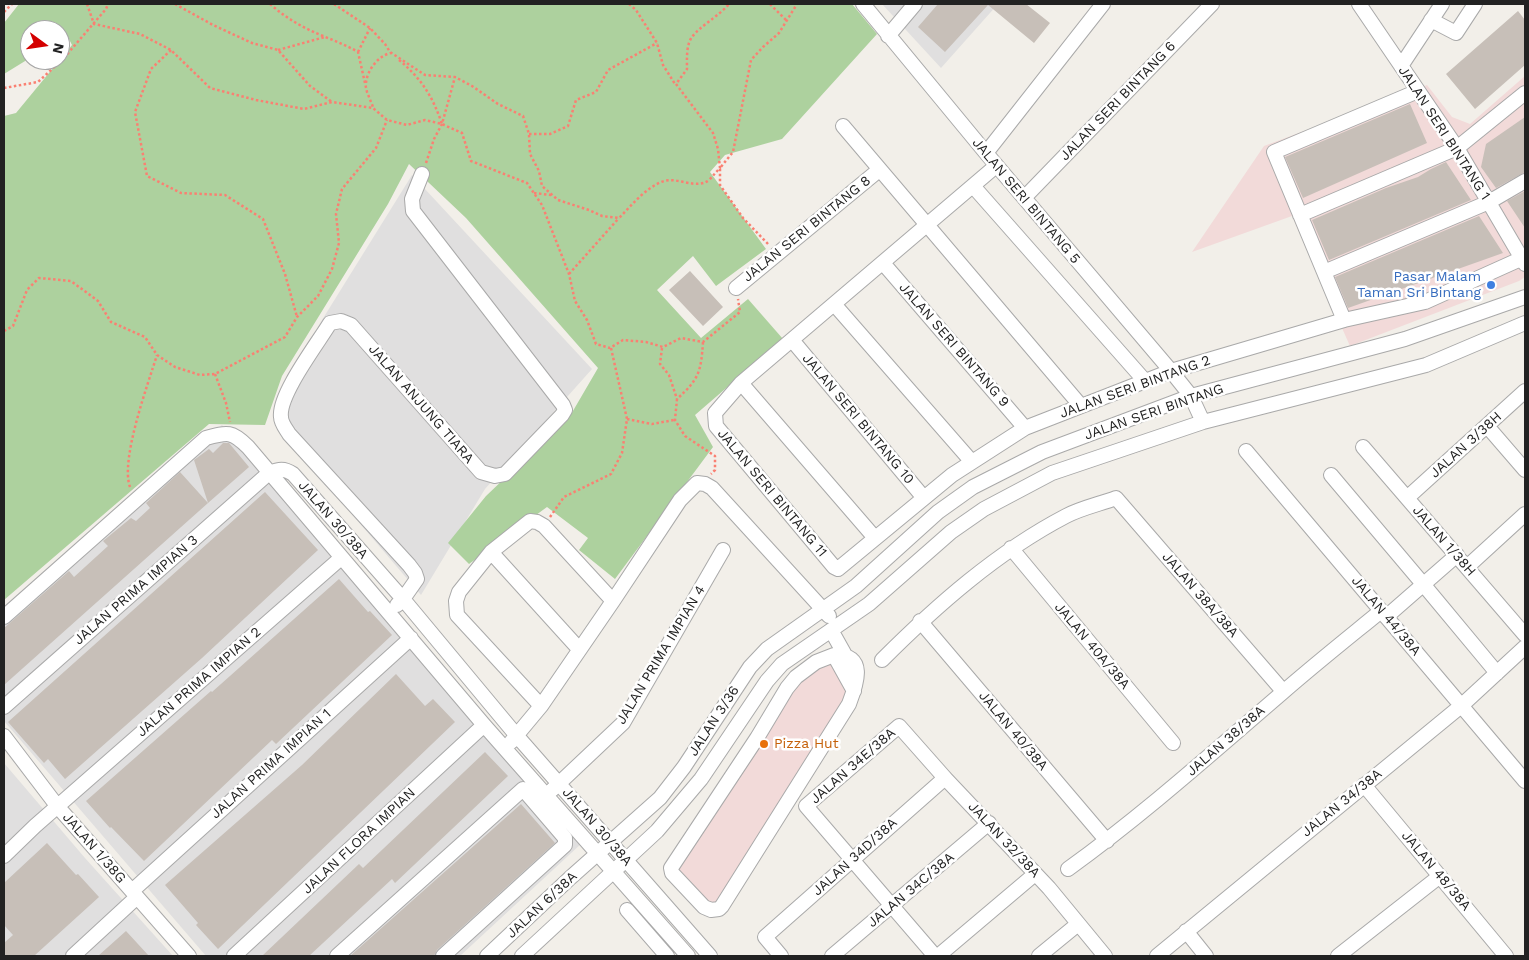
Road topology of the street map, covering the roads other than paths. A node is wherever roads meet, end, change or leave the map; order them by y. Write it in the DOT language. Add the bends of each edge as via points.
graph roads {
  1 [pos="863,4"];
  2 [pos="915,4"];
  3 [pos="1102,4"];
  4 [pos="1212,4"];
  5 [pos="1359,4"];
  6 [pos="1442,4"];
  7 [pos="1475,4"];
  8 [pos="1431,20"];
  9 [pos="888,36"];
  10 [pos="1401,66"];
  11 [pos="1418,91"];
  12 [pos="1525,93"];
  13 [pos="843,126"];
  14 [pos="1457,148"];
  15 [pos="986,153"];
  16 [pos="996,166"];
  17 [pos="879,170"];
  18 [pos="422,174"];
  19 [pos="1525,181"];
  20 [pos="973,186"];
  21 [pos="1024,198"];
  22 [pos="1489,202"];
  23 [pos="1300,215"];
  24 [pos="927,225"];
  25 [pos="1524,260"];
  26 [pos="883,263"];
  27 [pos="1324,272"];
  28 [pos="736,288"];
  29 [pos="1525,297"];
  30 [pos="834,304"];
  31 [pos="1344,320"];
  32 [pos="1525,323"];
  33 [pos="792,340"];
  34 [pos="1171,371"];
  35 [pos="1145,381"];
  36 [pos="741,383"];
  37 [pos="1525,391"];
  38 [pos="1191,396"];
  39 [pos="1081,406"];
  40 [pos="1203,422"];
  41 [pos="1487,426"];
  42 [pos="1026,428"];
  43 [pos="1363,447"];
  44 [pos="1246,452"];
  45 [pos="972,462"];
  46 [pos="1525,470"];
  47 [pos="269,473"];
  48 [pos="1331,475"];
  49 [pos="924,498"];
  50 [pos="1407,498"];
  51 [pos="1525,514"];
  52 [pos="875,538"];
  53 [pos="1011,548"];
  54 [pos="723,550"];
  55 [pos="490,552"];
  56 [pos="1457,555"];
  57 [pos="341,558"];
  58 [pos="1467,567"];
  59 [pos="838,569"];
  60 [pos="1423,584"];
  61 [pos="403,599"];
  62 [pos="613,601"];
  63 [pos="825,609"];
  64 [pos="388,613"];
  65 [pos="1384,614"];
  66 [pos="4,617"];
  67 [pos="920,621"];
  68 [pos="834,628"];
  69 [pos="1525,635"];
  70 [pos="411,638"];
  71 [pos="1525,647"];
  72 [pos="580,649"];
  73 [pos="839,655"];
  74 [pos="882,660"];
  75 [pos="782,664"];
  76 [pos="1496,673"];
  77 [pos="796,677"];
  78 [pos="1283,691"];
  79 [pos="541,706"];
  80 [pos="1461,706"];
  81 [pos="4,708"];
  82 [pos="720,712"];
  83 [pos="737,724"];
  84 [pos="484,725"];
  85 [pos="712,725"];
  86 [pos="899,726"];
  87 [pos="4,736"];
  88 [pos="517,736"];
  89 [pos="729,737"];
  90 [pos="1173,743"];
  91 [pos="505,747"];
  92 [pos="945,778"];
  93 [pos="534,779"];
  94 [pos="1525,781"];
  95 [pos="559,784"];
  96 [pos="1364,785"];
  97 [pos="523,789"];
  98 [pos="547,795"];
  99 [pos="58,807"];
  100 [pos="989,824"];
  101 [pos="1106,841"];
  102 [pos="610,843"];
  103 [pos="598,854"];
  104 [pos="4,856"];
  105 [pos="853,859"];
  106 [pos="626,860"];
  107 [pos="1068,869"];
  108 [pos="613,871"];
  109 [pos="1036,874"];
  110 [pos="1440,876"];
  111 [pos="134,894"];
  112 [pos="892,906"];
  113 [pos="627,910"];
  114 [pos="1078,924"];
  115 [pos="1186,931"];
  116 [pos="72,956"];
  117 [pos="189,956"];
  118 [pos="234,956"];
  119 [pos="337,956"];
  120 [pos="443,956"];
  121 [pos="487,956"];
  122 [pos="522,956"];
  123 [pos="667,956"];
  124 [pos="688,956"];
  125 [pos="710,956"];
  126 [pos="781,956"];
  127 [pos="832,956"];
  128 [pos="936,956"];
  129 [pos="1039,956"];
  130 [pos="1105,956"];
  131 [pos="1157,956"];
  132 [pos="1206,956"];
  133 [pos="1338,956"];
  134 [pos="1506,956"];
  1 -- 9 [label="street, JALAN SERI BINTANG 5"];
  2 -- 9 [label="street"];
  3 -- 15 [label="street"];
  4 -- 21 [label="street, JALAN SERI BINTANG 6"];
  5 -- 10 [label="street, JALAN SERI BINTANG 1"];
  6 -- 8 [label="street"];
  7 -- 8 [label="street" via="1456,33"];
  8 -- 10 [label="street"];
  9 -- 15 [label="street, JALAN SERI BINTANG 5"];
  10 -- 11 [label="street, JALAN SERI BINTANG 1"];
  11 -- 14 [label="street, JALAN SERI BINTANG 1"];
  11 -- 23 [label="street" via="1274,152"];
  12 -- 14 [label="street"];
  13 -- 17 [label="street, JALAN SERI BINTANG 8"];
  14 -- 22 [label="street, JALAN SERI BINTANG 1"];
  14 -- 23 [label="street"];
  15 -- 16 [label="street, JALAN SERI BINTANG 5"];
  16 -- 20 [label="street"];
  16 -- 21 [label="street, JALAN SERI BINTANG 5"];
  17 -- 24 [label="street, JALAN SERI BINTANG 8"];
  17 -- 28 [label="street, JALAN SERI BINTANG 8"];
  18 -- 61 [label="street, JALAN ANJUNG TIARA" via="412,199 413,211 564,410 505,474 495,476 482,472 352,325 341,321 330,323 288,389 280,417 289,434 410,564 417,579"];
  19 -- 22 [label="street"];
  20 -- 24 [label="street"];
  20 -- 35 [label="street"];
  21 -- 34 [label="street, JALAN SERI BINTANG 5"];
  22 -- 25 [label="street, JALAN SERI BINTANG 1"];
  22 -- 27 [label="street"];
  23 -- 27 [label="street"];
  24 -- 26 [label="street"];
  24 -- 39 [label="street, JALAN SERI BINTANG 8"];
  25 -- 31 [label="street, JALAN SERI BINTANG 2" via="1425,302"];
  26 -- 30 [label="street"];
  26 -- 42 [label="street, JALAN SERI BINTANG 9"];
  27 -- 31 [label="street"];
  29 -- 38 [label="street, JALAN SERI BINTANG" via="1405,339"];
  30 -- 33 [label="street"];
  30 -- 45 [label="street"];
  31 -- 34 [label="street, JALAN SERI BINTANG 2"];
  32 -- 40 [label="street, JALAN SERI BINTANG" via="1426,365"];
  33 -- 36 [label="street"];
  33 -- 49 [label="street, JALAN SERI BINTANG 10"];
  34 -- 35 [label="street, JALAN SERI BINTANG 2"];
  34 -- 38 [label="street, JALAN SERI BINTANG 5"];
  35 -- 39 [label="street, JALAN SERI BINTANG 2"];
  36 -- 52 [label="street"];
  36 -- 59 [label="street, JALAN SERI BINTANG 11" via="715,413 716,426"];
  37 -- 41 [label="street, JALAN 3/38H"];
  38 -- 40 [label="street, JALAN SERI BINTANG 5"];
  38 -- 63 [label="street, JALAN SERI BINTANG" via="1042,452 973,487 938,512 856,586"];
  39 -- 42 [label="street, JALAN SERI BINTANG 2"];
  40 -- 68 [label="street, JALAN SERI BINTANG" via="1052,473 984,509"];
  41 -- 46 [label="street"];
  41 -- 50 [label="street, JALAN 3/38H"];
  42 -- 45 [label="street, JALAN SERI BINTANG 2"];
  43 -- 50 [label="street, JALAN 1/38H"];
  44 -- 65 [label="street, JALAN 44/38A"];
  45 -- 49 [label="street, JALAN SERI BINTANG 2"];
  47 -- 57 [label="street, JALAN 30/38A"];
  47 -- 61 [label="street, JALAN 30/38A" via="278,469 293,474"];
  47 -- 66 [label="street" via="233,434 206,438"];
  47 -- 81 [label="street, JALAN PRIMA IMPIAN 3"];
  48 -- 60 [label="street"];
  49 -- 52 [label="street, JALAN SERI BINTANG 2"];
  50 -- 56 [label="street, JALAN 1/38H"];
  51 -- 58 [label="street"];
  52 -- 59 [label="street, JALAN SERI BINTANG 2"];
  53 -- 67 [label="street"];
  53 -- 78 [label="street, JALAN 38A/38A" via="1067,515 1116,498"];
  53 -- 90 [label="street, JALAN 40A/38A"];
  54 -- 95 [label="street, JALAN PRIMA IMPIAN 4" via="623,723"];
  55 -- 62 [label="street" via="530,521 540,524"];
  55 -- 72 [label="street"];
  55 -- 79 [label="street" via="459,592 457,616"];
  56 -- 58 [label="street, JALAN 1/38H"];
  56 -- 60 [label="street, JALAN 38/38A"];
  57 -- 64 [label="street, JALAN 30/38A"];
  57 -- 99 [label="street, JALAN PRIMA IMPIAN 2"];
  58 -- 69 [label="street, JALAN 1/38H"];
  60 -- 65 [label="street, JALAN 38/38A"];
  60 -- 76 [label="street"];
  61 -- 64 [label="street, JALAN ANJUNG TIARA"];
  61 -- 88 [label="street, JALAN 30/38A"];
  62 -- 63 [label="street" via="680,500 701,484 712,488"];
  62 -- 72 [label="street"];
  63 -- 68 [label="street"];
  63 -- 82 [label="street, JALAN 3/36" via="767,649 750,666"];
  64 -- 70 [label="street, JALAN 30/38A"];
  65 -- 78 [label="street, JALAN 38/38A"];
  65 -- 80 [label="street, JALAN 44/38A"];
  67 -- 74 [label="street"];
  67 -- 101 [label="street, JALAN 40/38A"];
  68 -- 73 [label="street"];
  68 -- 75 [label="street, JALAN 3/36"];
  70 -- 84 [label="street, JALAN 30/38A"];
  70 -- 111 [label="street, JALAN PRIMA IMPIAN 1"];
  71 -- 76 [label="street, JALAN 34/38A"];
  72 -- 79 [label="street"];
  73 -- 77 [label="street" via="816,662"];
  73 -- 77 [label="street" via="852,660 857,671 857,682 849,704 722,906 711,910 704,907 671,868"];
  75 -- 77 [label="street"];
  75 -- 83 [label="street, JALAN 3/36"];
  76 -- 80 [label="street, JALAN 34/38A"];
  78 -- 101 [label="street, JALAN 38/38A"];
  79 -- 88 [label="street"];
  80 -- 94 [label="street, JALAN 44/38A"];
  80 -- 96 [label="street, JALAN 34/38A"];
  82 -- 83 [label="street"];
  82 -- 85 [label="street, JALAN 3/36"];
  83 -- 89 [label="street, JALAN 3/36"];
  84 -- 91 [label="street, JALAN 30/38A"];
  84 -- 118 [label="street, JALAN FLORA IMPIAN"];
  85 -- 89 [label="street"];
  85 -- 102 [label="street, JALAN 3/36" via="660,798"];
  86 -- 92 [label="street, JALAN 32/38A"];
  86 -- 105 [label="street, JALAN 34E/38A" via="806,806"];
  87 -- 99 [label="street, JALAN 1/38G"];
  88 -- 91 [label="street"];
  88 -- 95 [label="street, JALAN 30/38A"];
  89 -- 106 [label="street, JALAN 3/36" via="701,779"];
  91 -- 93 [label="street, JALAN 30/38A"];
  92 -- 100 [label="street, JALAN 32/38A"];
  92 -- 105 [label="street, JALAN 34D/38A"];
  93 -- 97 [label="street"];
  93 -- 98 [label="street, JALAN 30/38A"];
  95 -- 98 [label="street, JALAN PRIMA IMPIAN 4"];
  95 -- 102 [label="street, JALAN 30/38A"];
  96 -- 110 [label="street, JALAN 48/38A"];
  96 -- 115 [label="street, JALAN 34/38A"];
  97 -- 119 [label="street"];
  97 -- 120 [label="street" via="565,838 565,845"];
  98 -- 103 [label="street, JALAN 30/38A"];
  99 -- 104 [label="street, JALAN PRIMA IMPIAN 2"];
  99 -- 111 [label="street, JALAN 1/38G"];
  100 -- 109 [label="street, JALAN 32/38A"];
  100 -- 112 [label="street, JALAN 34C/38A"];
  101 -- 107 [label="street, JALAN 38/38A"];
  102 -- 103 [label="street, JALAN 3/36"];
  102 -- 106 [label="street, JALAN 30/38A"];
  103 -- 108 [label="street, JALAN 30/38A"];
  103 -- 121 [label="street, JALAN 6/38A"];
  105 -- 112 [label="street"];
  105 -- 126 [label="street, JALAN 34D/38A" via="765,937"];
  106 -- 108 [label="street, JALAN 6/38A"];
  106 -- 125 [label="street, JALAN 30/38A"];
  108 -- 122 [label="street, JALAN 6/38A"];
  108 -- 124 [label="street, JALAN 30/38A"];
  109 -- 114 [label="street, JALAN 32/38A"];
  109 -- 128 [label="street"];
  110 -- 133 [label="street"];
  110 -- 134 [label="street, JALAN 48/38A"];
  111 -- 116 [label="street, JALAN PRIMA IMPIAN 1"];
  111 -- 117 [label="street, JALAN 1/38G"];
  112 -- 127 [label="street, JALAN 34C/38A"];
  112 -- 128 [label="street"];
  113 -- 123 [label="street"];
  114 -- 129 [label="street"];
  114 -- 130 [label="street, JALAN 32/38A"];
  115 -- 131 [label="street, JALAN 34/38A"];
  115 -- 132 [label="street"];
}
